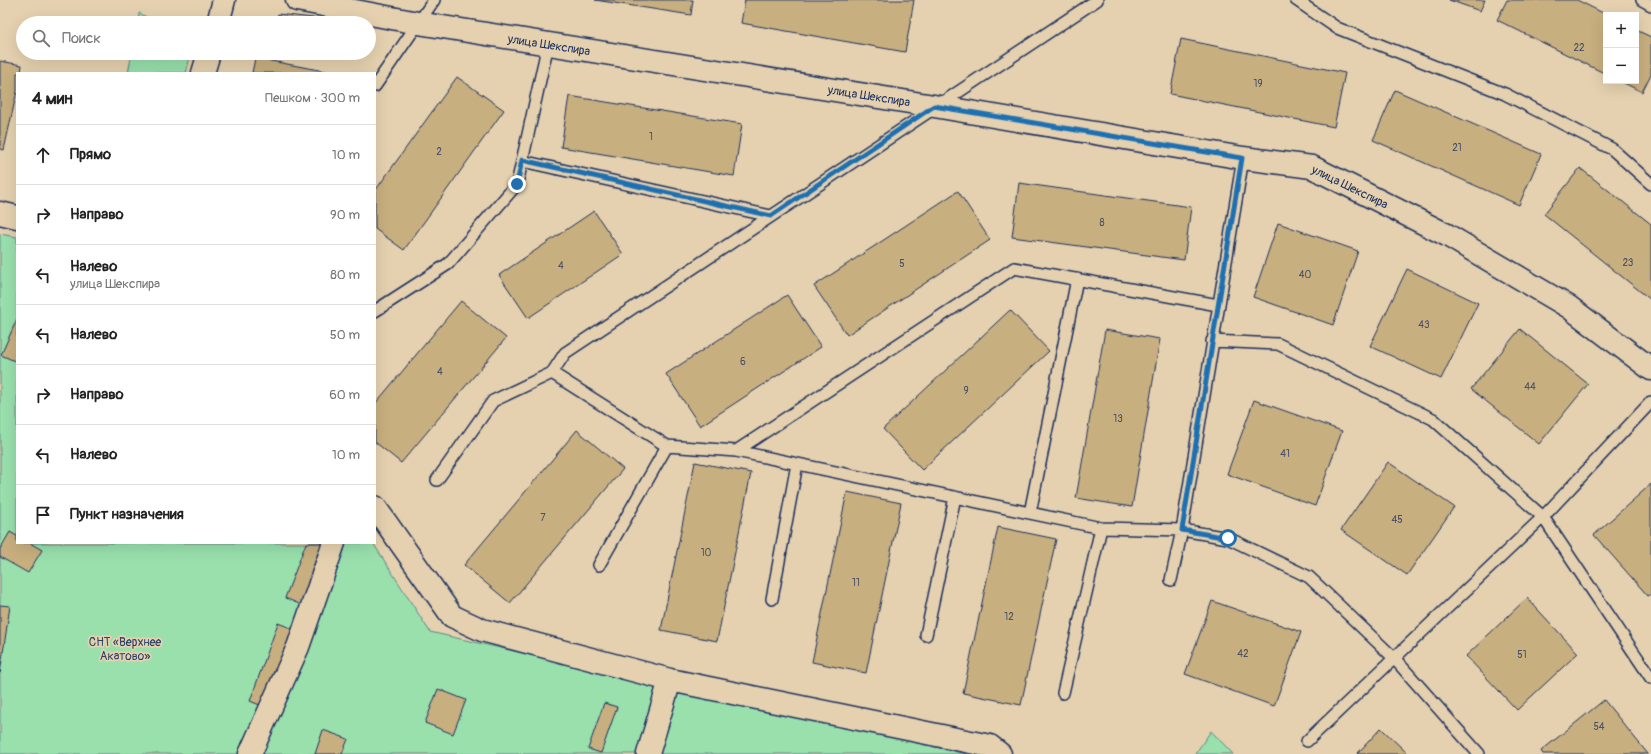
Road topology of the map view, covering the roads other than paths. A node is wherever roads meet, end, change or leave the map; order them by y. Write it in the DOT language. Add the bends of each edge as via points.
graph roads {
  1 [pos="224,0"];
  2 [pos="297,0"];
  3 [pos="434,0"];
  4 [pos="1097,0"];
  5 [pos="1296,0"];
  6 [pos="1642,0"];
  7 [pos="1651,5"];
  8 [pos="220,16"];
  9 [pos="418,24"];
  10 [pos="548,44"];
  11 [pos="207,60"];
  12 [pos="203,72"];
  13 [pos="376,85"];
  14 [pos="934,106"];
  15 [pos="1242,158"];
  16 [pos="522,160"];
  17 [pos="1651,184"];
  18 [pos="0,213"];
  19 [pos="771,216"];
  20 [pos="16,217"];
  21 [pos="1077,279"];
  22 [pos="1218,305"];
  23 [pos="376,311"];
  24 [pos="1212,342"];
  25 [pos="1651,369"];
  26 [pos="552,373"];
  27 [pos="1651,402"];
  28 [pos="667,446"];
  29 [pos="736,451"];
  30 [pos="797,464"];
  31 [pos="437,480"];
  32 [pos="955,497"];
  33 [pos="376,508"];
  34 [pos="1030,513"];
  35 [pos="1543,517"];
  36 [pos="1101,528"];
  37 [pos="1182,530"];
  38 [pos="334,544"];
  39 [pos="599,565"];
  40 [pos="1171,580"];
  41 [pos="772,599"];
  42 [pos="926,635"];
  43 [pos="1394,658"];
  44 [pos="1651,678"];
  45 [pos="670,680"];
  46 [pos="1063,692"];
  47 [pos="1307,741"];
  48 [pos="250,754"];
  49 [pos="648,754"];
  50 [pos="1000,754"];
  51 [pos="1479,754"];
  1 -- 8 [label="street"];
  2 -- 9 [label="street, улица Шекспира"];
  3 -- 9 [label="lane"];
  4 -- 14 [label="lane"];
  5 -- 17 [label="lane" via="1337,28 1505,94 1612,149"];
  6 -- 7 [label="lane"];
  9 -- 10 [label="street, улица Шекспира"];
  9 -- 13 [label="lane"];
  10 -- 14 [label="street, улица Шекспира"];
  10 -- 16 [label="lane"];
  11 -- 12 [label="street"];
  14 -- 15 [label="street, улица Шекспира"];
  14 -- 19 [label="lane"];
  15 -- 22 [label="lane"];
  15 -- 25 [label="street, улица Шекспира" via="1312,167 1447,235 1569,306"];
  16 -- 19 [label="lane"];
  16 -- 23 [label="lane" via="517,184 448,264"];
  18 -- 20 [label="street"];
  19 -- 26 [label="lane" via="565,353"];
  21 -- 22 [label="lane"];
  21 -- 29 [label="lane" via="1014,268"];
  21 -- 34 [label="lane"];
  22 -- 24 [label="lane"];
  24 -- 35 [label="lane" via="1278,344 1433,419"];
  24 -- 37 [label="lane"];
  26 -- 28 [label="lane"];
  26 -- 31 [label="lane" via="493,401"];
  27 -- 35 [label="lane"];
  28 -- 29 [label="lane"];
  28 -- 39 [label="lane"];
  29 -- 30 [label="lane"];
  30 -- 32 [label="lane"];
  30 -- 41 [label="lane"];
  32 -- 34 [label="lane"];
  32 -- 42 [label="lane"];
  33 -- 45 [label="street" via="452,616 482,630"];
  34 -- 36 [label="lane"];
  35 -- 43 [label="lane"];
  35 -- 44 [label="lane"];
  36 -- 37 [label="lane"];
  36 -- 46 [label="lane"];
  37 -- 40 [label="lane"];
  37 -- 43 [label="lane" via="1228,538 1309,577"];
  38 -- 48 [label="street" via="298,647"];
  43 -- 47 [label="lane"];
  43 -- 51 [label="lane"];
  45 -- 49 [label="street"];
  45 -- 50 [label="street" via="990,746"];
}
